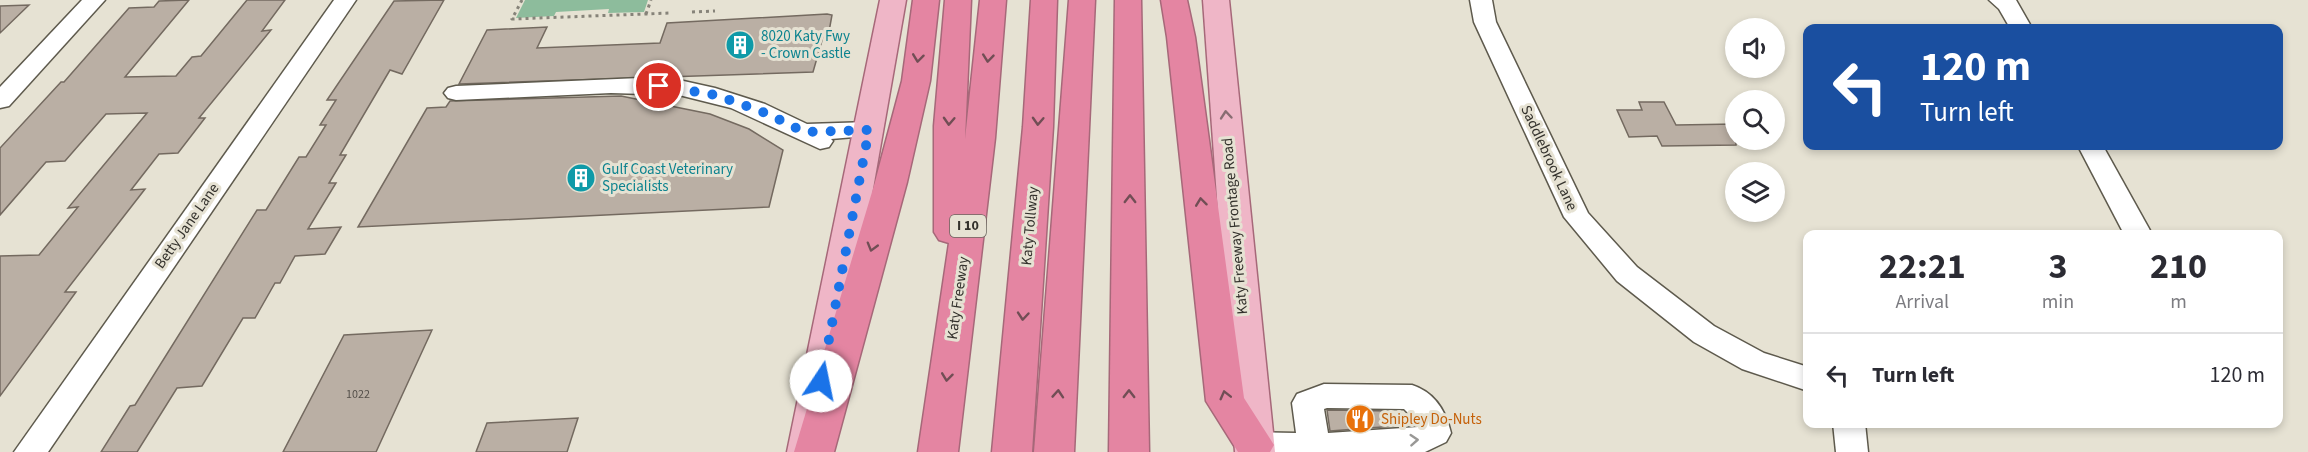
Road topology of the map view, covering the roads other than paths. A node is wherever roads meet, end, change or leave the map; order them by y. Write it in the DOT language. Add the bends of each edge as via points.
graph roads {
  1 [pos="94,0"];
  2 [pos="345,0"];
  3 [pos="893,0"];
  4 [pos="926,0"];
  5 [pos="958,0"];
  6 [pos="993,0"];
  7 [pos="1044,0"];
  8 [pos="1067,0"];
  9 [pos="1082,0"];
  10 [pos="1128,0"];
  11 [pos="1174,0"];
  12 [pos="1216,0"];
  13 [pos="1481,0"];
  14 [pos="2005,2"];
  15 [pos="2019,24"];
  16 [pos="456,93"];
  17 [pos="0,101"];
  18 [pos="869,130"];
  19 [pos="2093,150"];
  20 [pos="1070,198"];
  21 [pos="2136,230"];
  22 [pos="953,332"];
  23 [pos="1803,378"];
  24 [pos="1850,428"];
  25 [pos="1254,449"];
  26 [pos="1314,449"];
  27 [pos="30,452"];
  28 [pos="807,452"];
  29 [pos="814,452"];
  30 [pos="938,452"];
  31 [pos="1012,452"];
  32 [pos="1054,452"];
  33 [pos="1129,452"];
  34 [pos="1852,452"];
  1 -- 17 [label="street"];
  2 -- 27 [label="street, Betty Jane Lane"];
  3 -- 18 [label="main road"];
  4 -- 29 [label="highway, one-way" via="916,81 891,182"];
  5 -- 22 [label="highway, one-way" via="948,126"];
  6 -- 22 [label="highway, Katy Freeway / I 10, one-way" via="980,138"];
  7 -- 31 [label="highway, Katy Tollway, one-way"];
  8 -- 20 [label="highway"];
  9 -- 20 [label="highway"];
  33 -- 10 [label="highway, one-way"];
  25 -- 11 [label="highway, one-way" via="1225,401"];
  25 -- 12 [label="main road, Katy Freeway Frontage Road, one-way"];
  13 -- 23 [label="street, Saddlebrook Lane" via="1485,22 1577,217 1627,274 1704,334 1753,361"];
  14 -- 15 [label="street"];
  16 -- 18 [label="street" via="659,86 716,95 812,136"];
  18 -- 28 [label="main road"];
  19 -- 21 [label="street"];
  32 -- 20 [label="highway, one-way"];
  22 -- 30 [label="highway, Katy Freeway / I 10, one-way"];
  24 -- 34 [label="street"];
  25 -- 26 [label="street"];
}
